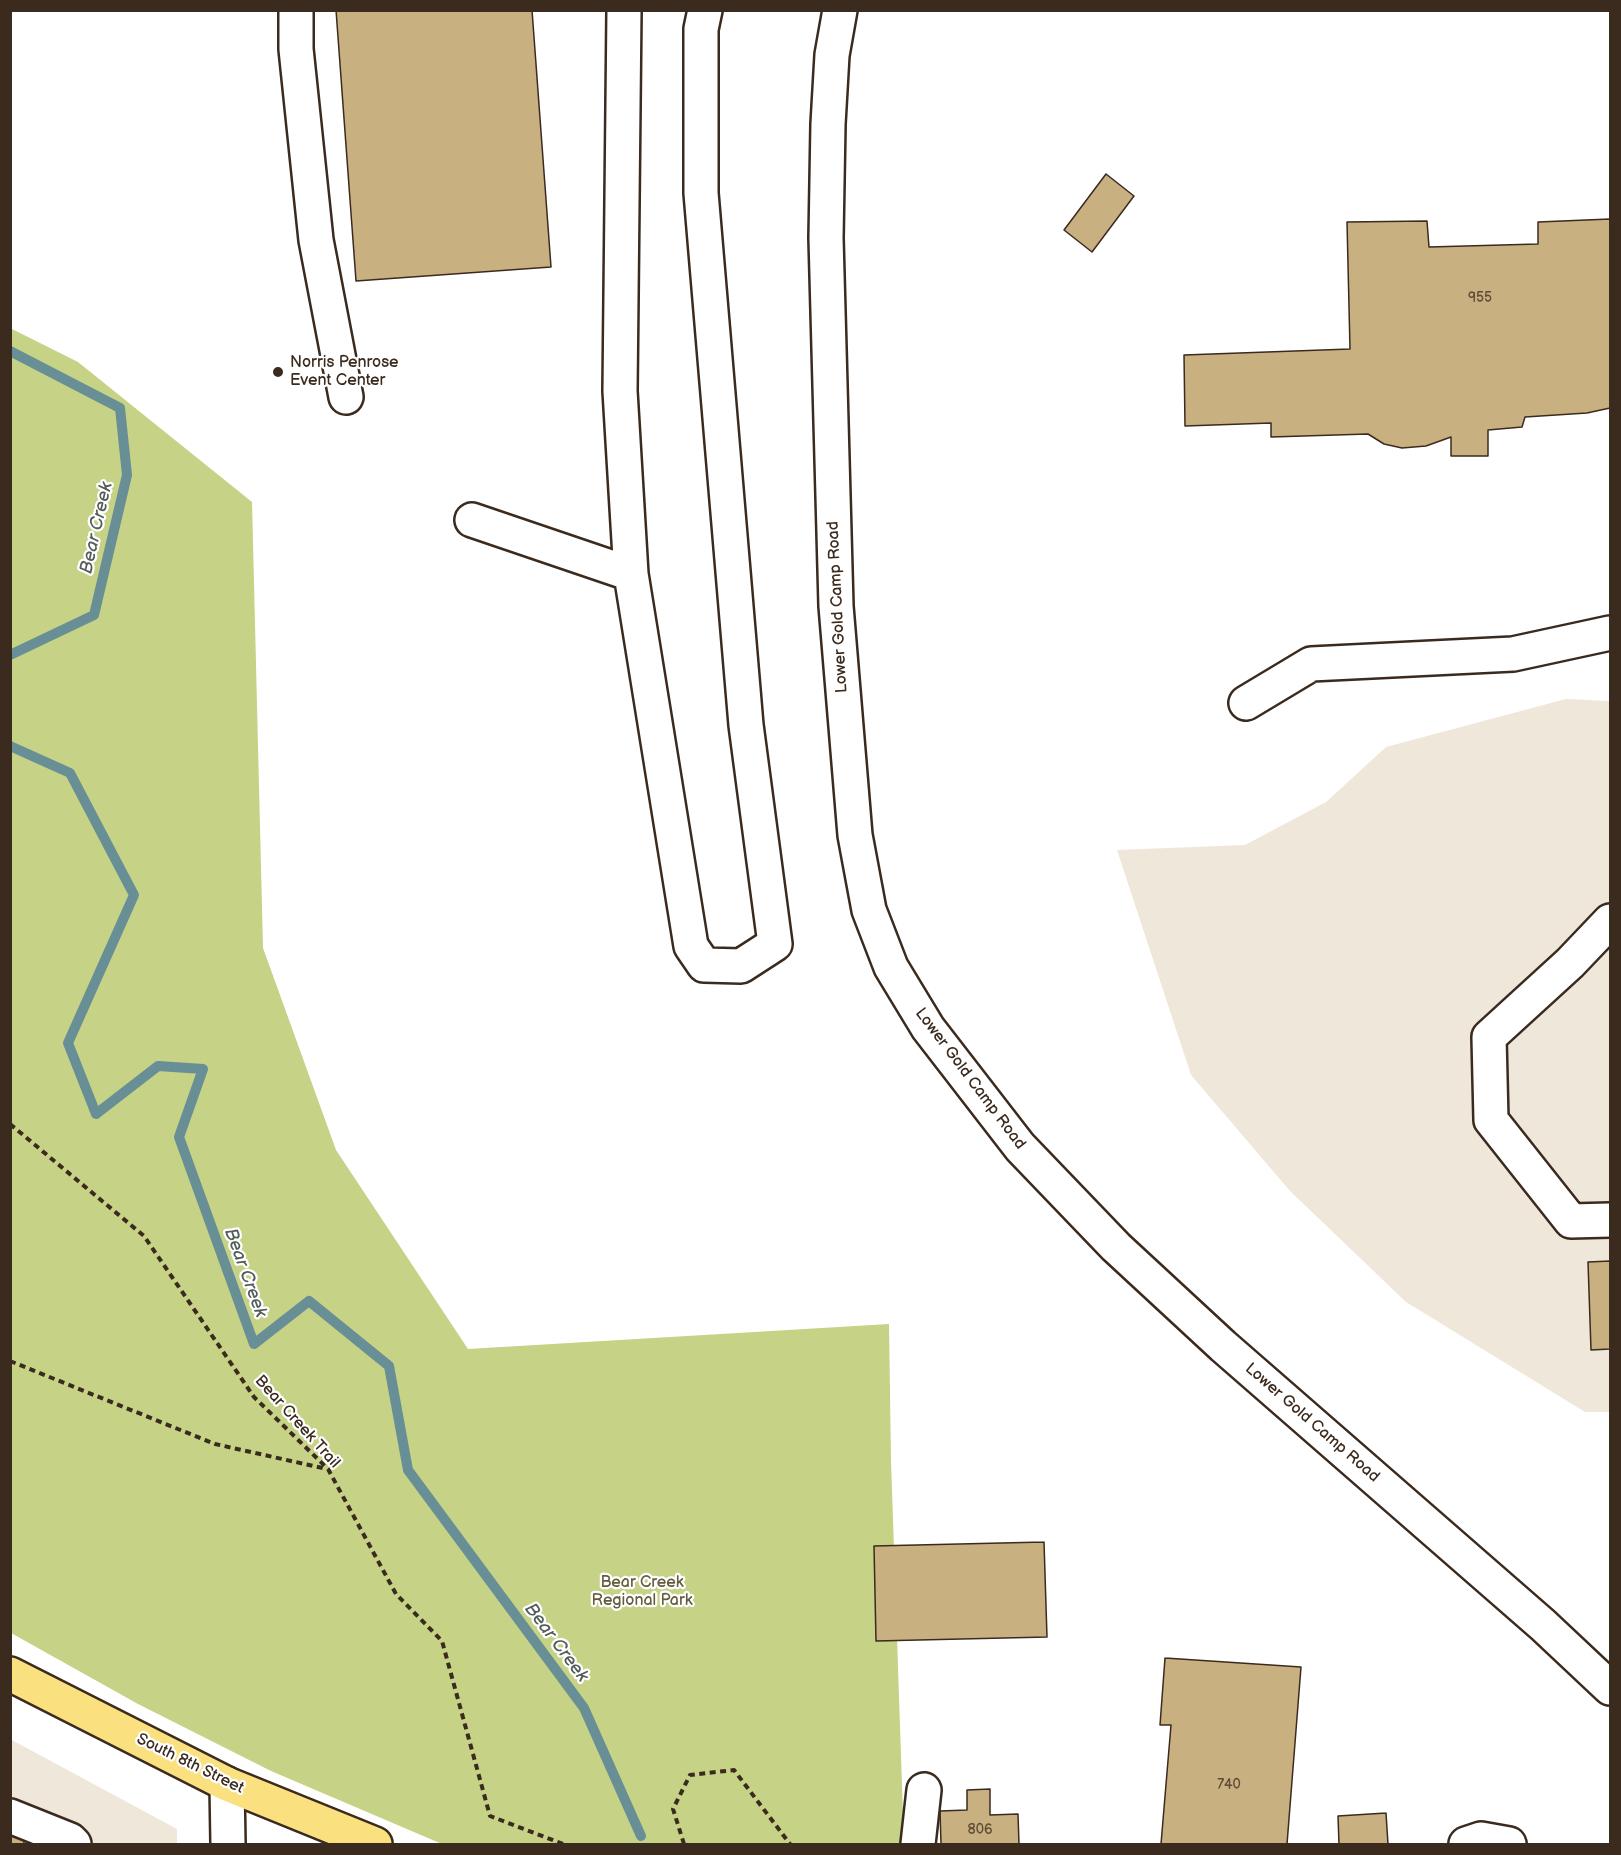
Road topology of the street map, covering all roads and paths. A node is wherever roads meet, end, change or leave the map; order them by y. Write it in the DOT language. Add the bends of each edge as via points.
graph roads {
  1 [pos="296,10"];
  2 [pos="624,10"];
  3 [pos="705,10"];
  4 [pos="840,10"];
  5 [pos="346,397"];
  6 [pos="472,520"];
  7 [pos="630,574"];
  8 [pos="1611,633"];
  9 [pos="1246,703"];
  10 [pos="1611,921"];
  11 [pos="10,1124"];
  12 [pos="1611,1220"];
  13 [pos="10,1360"];
  14 [pos="328,1469"];
  15 [pos="10,1674"];
  16 [pos="1611,1688"];
  17 [pos="226,1784"];
  18 [pos="924,1790"];
  19 [pos="10,1816"];
  20 [pos="74,1845"];
  21 [pos="228,1845"];
  22 [pos="375,1845"];
  23 [pos="564,1845"];
  24 [pos="684,1845"];
  25 [pos="790,1845"];
  26 [pos="918,1845"];
  27 [pos="1466,1845"];
  28 [pos="1509,1845"];
  1 -- 5 [label="street" via="296,50 316,240"];
  2 -- 7 [label="street" via="620,391"];
  3 -- 7 [label="street" via="701,29 701,193 746,725 775,944 741,966 704,965 691,946"];
  4 -- 16 [label="street, Lower Gold Camp Road" via="832,55 826,237 836,606 855,836 869,910 891,967 928,1028 1020,1147 1116,1247"];
  6 -- 7 [label="street"];
  8 -- 9 [label="street" via="1513,654 1311,664"];
  10 -- 12 [label="street" via="1489,1036 1491,1120 1571,1221"];
  11 -- 14 [label="path, Bear Creek Trail" via="144,1236 254,1397"];
  13 -- 14 [label="path" via="215,1444"];
  14 -- 23 [label="path, Bear Creek Trail" via="396,1594 442,1641 490,1816"];
  15 -- 17 [label="main road, South 8th Street"];
  17 -- 21 [label="street"];
  17 -- 22 [label="main road, South 8th Street"];
  18 -- 26 [label="street"];
  19 -- 20 [label="street"];
  24 -- 25 [label="path" via="673,1809 690,1775 734,1770"];
  27 -- 28 [label="street" via="1481,1839"];
}
